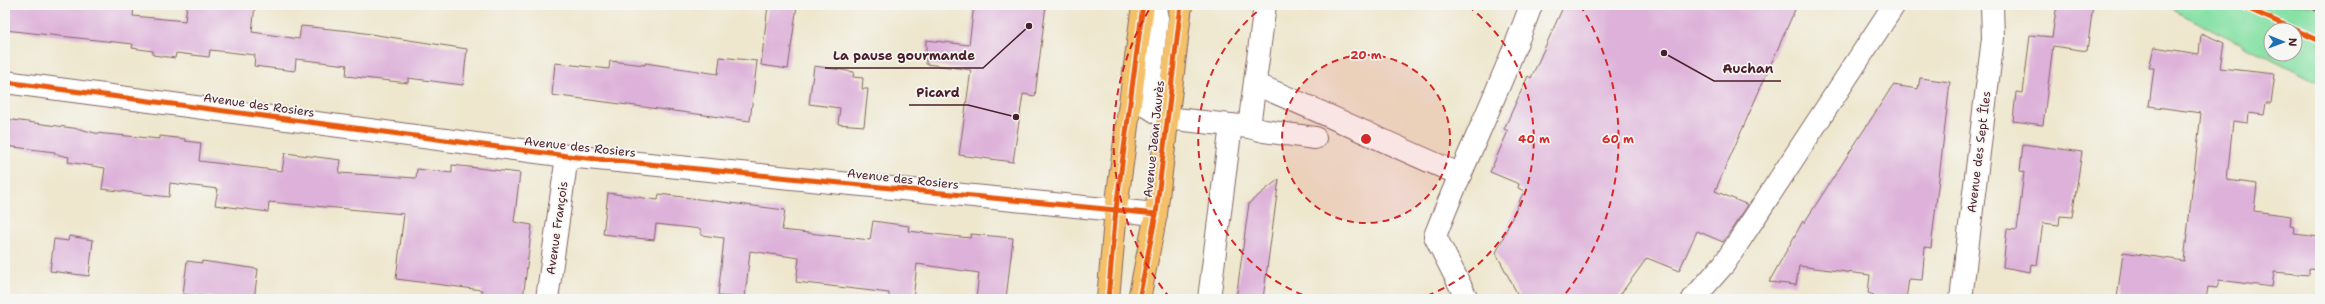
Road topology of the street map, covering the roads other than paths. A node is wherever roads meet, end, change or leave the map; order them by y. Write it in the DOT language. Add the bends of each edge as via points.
graph roads {
  1 [pos="1143,5"];
  2 [pos="1154,5"];
  3 [pos="1181,5"];
  4 [pos="1265,5"];
  5 [pos="1531,5"];
  6 [pos="1894,5"];
  7 [pos="1992,5"];
  8 [pos="5,82"];
  9 [pos="1256,84"];
  10 [pos="1166,118"];
  11 [pos="1240,126"];
  12 [pos="1315,138"];
  13 [pos="567,156"];
  14 [pos="1459,174"];
  15 [pos="1116,209"];
  16 [pos="1156,214"];
  17 [pos="547,299"];
  18 [pos="1108,299"];
  19 [pos="1139,299"];
  20 [pos="1209,299"];
  21 [pos="1467,299"];
  22 [pos="1694,299"];
  23 [pos="1961,299"];
  1 -- 15 [label="main road"];
  2 -- 10 [label="street" via="1157,18 1147,106"];
  3 -- 10 [label="main road, Avenue Jean Jaurès"];
  4 -- 9 [label="street"];
  5 -- 14 [label="street"];
  6 -- 22 [label="street" via="1724,264"];
  7 -- 23 [label="street, Avenue des Sept Îles" via="1993,38"];
  8 -- 13 [label="street, Avenue des Rosiers"];
  9 -- 11 [label="street"];
  9 -- 14 [label="street" via="1318,109 1380,140"];
  10 -- 11 [label="street"];
  10 -- 16 [label="main road, Avenue Jean Jaurès"];
  11 -- 12 [label="street"];
  11 -- 20 [label="street"];
  13 -- 15 [label="street, Avenue des Rosiers"];
  13 -- 17 [label="street, Avenue François"];
  14 -- 21 [label="street" via="1435,236"];
  15 -- 16 [label="street, Avenue des Rosiers"];
  15 -- 18 [label="main road"];
  16 -- 19 [label="main road, Avenue Jean Jaurès"];
}
